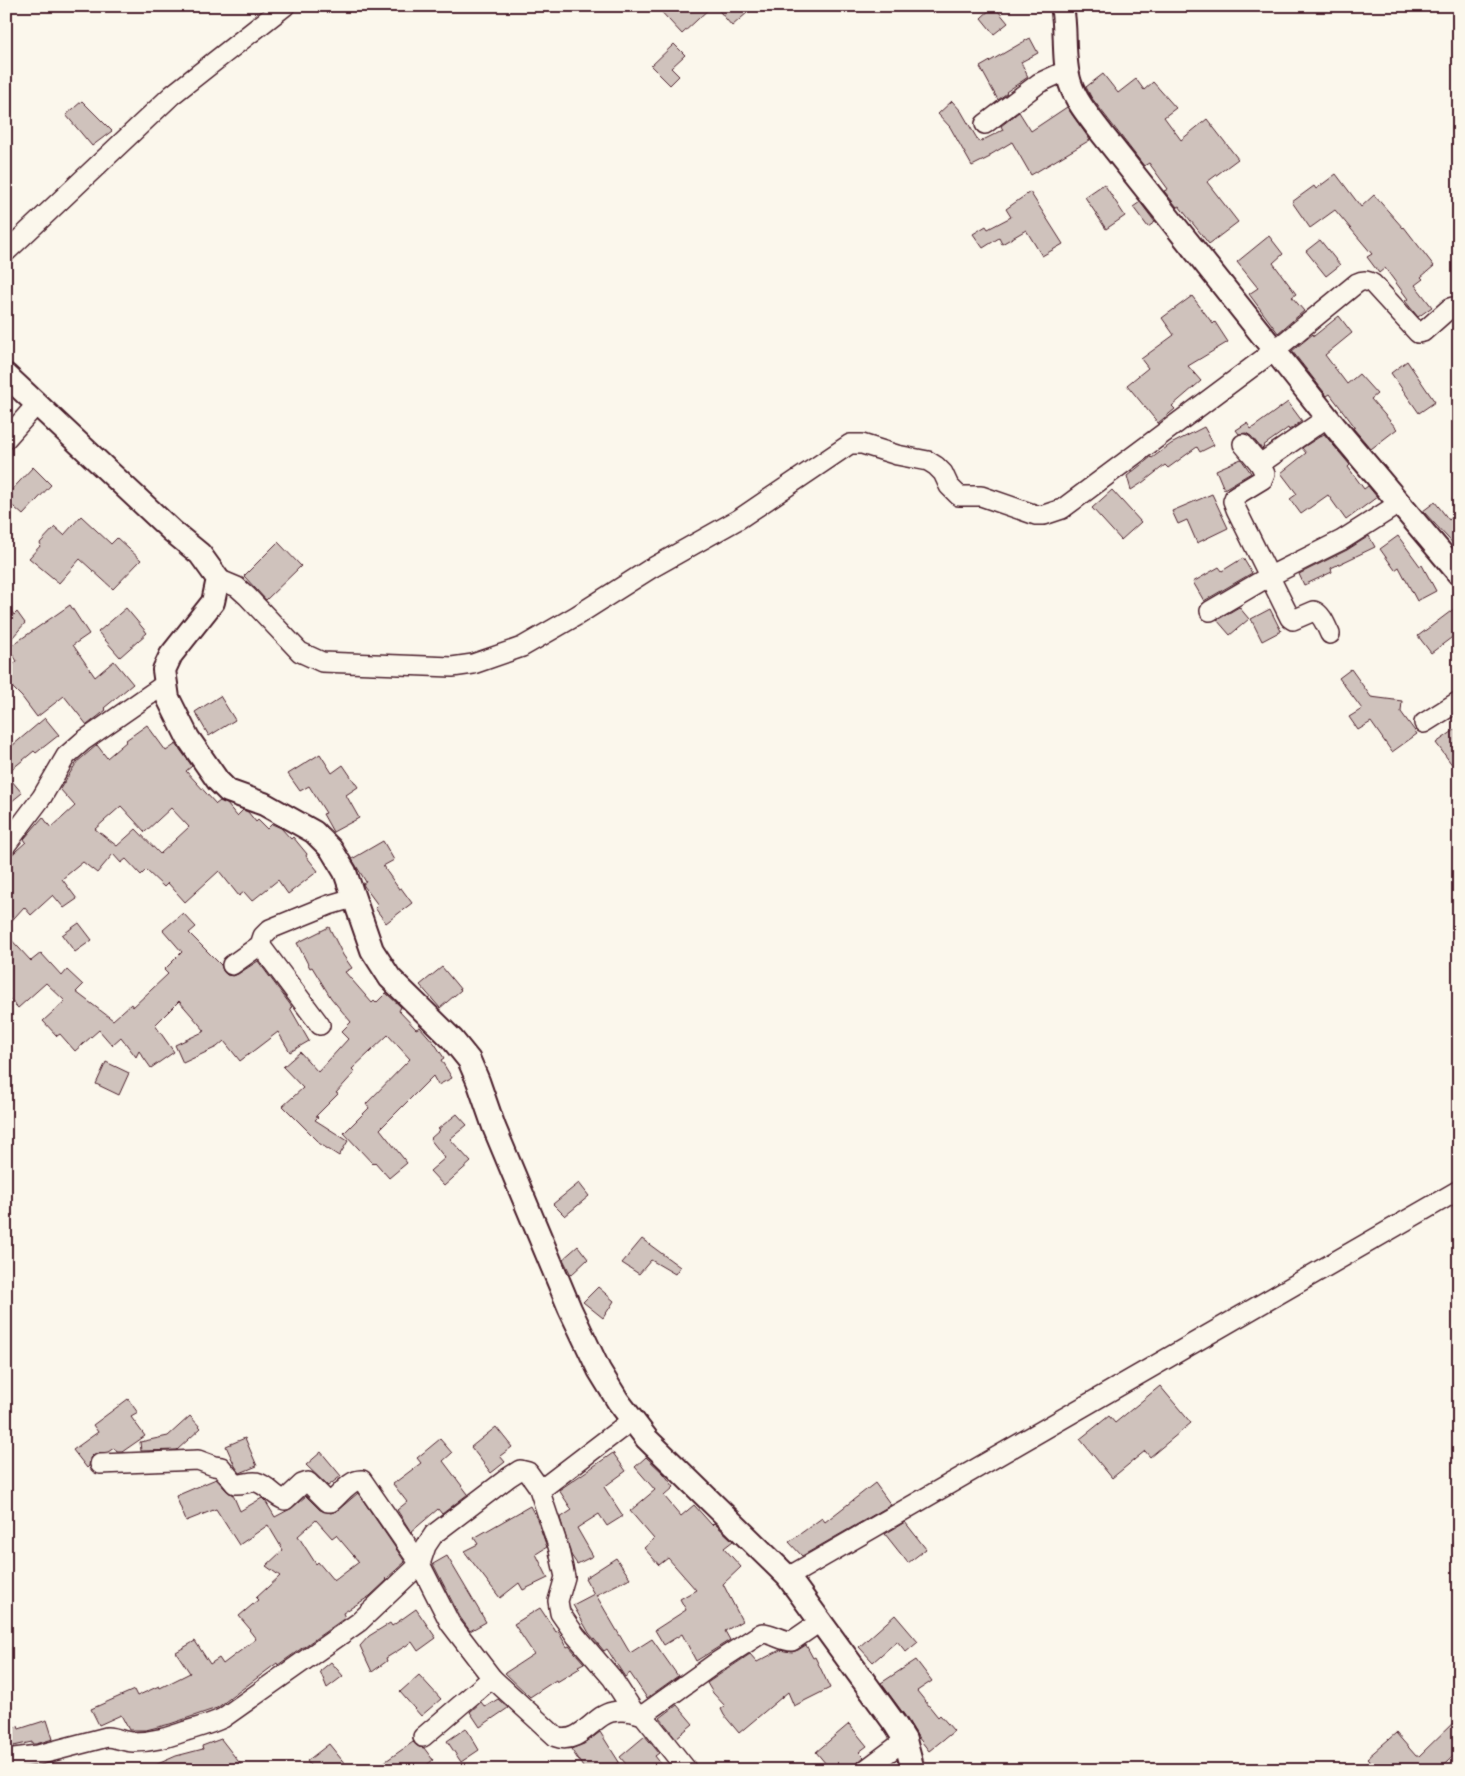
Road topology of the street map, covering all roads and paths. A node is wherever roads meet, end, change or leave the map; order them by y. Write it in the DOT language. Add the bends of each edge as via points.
graph roads {
  1 [pos="285,6"];
  2 [pos="1062,6"];
  3 [pos="1067,70"];
  4 [pos="985,124"];
  5 [pos="6,252"];
  6 [pos="1459,309"];
  7 [pos="1275,350"];
  8 [pos="6,375"];
  9 [pos="37,404"];
  10 [pos="1328,417"];
  11 [pos="6,439"];
  12 [pos="1243,444"];
  13 [pos="1260,464"];
  14 [pos="1400,503"];
  15 [pos="1459,574"];
  16 [pos="1268,576"];
  17 [pos="218,579"];
  18 [pos="1210,611"];
  19 [pos="1330,634"];
  20 [pos="165,684"];
  21 [pos="1459,701"];
  22 [pos="1424,723"];
  23 [pos="6,846"];
  24 [pos="353,898"];
  25 [pos="260,945"];
  26 [pos="232,966"];
  27 [pos="320,1025"];
  28 [pos="1459,1190"];
  29 [pos="632,1420"];
  30 [pos="100,1464"];
  31 [pos="538,1486"];
  32 [pos="420,1564"];
  33 [pos="788,1577"];
  34 [pos="821,1621"];
  35 [pos="492,1678"];
  36 [pos="639,1713"];
  37 [pos="423,1737"];
  38 [pos="905,1740"];
  39 [pos="6,1759"];
  40 [pos="687,1770"];
  41 [pos="865,1770"];
  42 [pos="913,1770"];
  1 -- 5 [label="street" via="172,95"];
  2 -- 3 [label="street"];
  3 -- 4 [label="street" via="1039,83"];
  3 -- 7 [label="street" via="1074,94 1103,135"];
  6 -- 7 [label="street" via="1453,306 1418,333 1373,284 1362,280"];
  7 -- 10 [label="street"];
  7 -- 17 [label="street" via="1076,499 1052,513 1036,515 981,496 959,496 943,473 928,461 862,444 850,444 739,519 650,569 576,616 522,647 473,664 452,667 312,659 300,652 237,587"];
  8 -- 9 [label="street"];
  9 -- 11 [label="street"];
  9 -- 17 [label="street" via="200,554"];
  10 -- 13 [label="street"];
  10 -- 14 [label="street"];
  12 -- 13 [label="street"];
  13 -- 16 [label="street" via="1265,477 1237,494 1233,501"];
  14 -- 15 [label="street"];
  14 -- 16 [label="street" via="1342,540"];
  16 -- 18 [label="street"];
  16 -- 19 [label="street" via="1290,618 1297,620 1314,611"];
  17 -- 20 [label="street" via="213,602 171,655 164,670"];
  20 -- 23 [label="street" via="66,756 42,797"];
  20 -- 24 [label="street" via="168,698 188,738 218,781 228,791 264,804 314,832 331,849 345,872"];
  21 -- 22 [label="street"];
  24 -- 25 [label="street" via="270,929"];
  24 -- 29 [label="street" via="372,950 390,978 469,1060 570,1309 598,1370"];
  25 -- 26 [label="street"];
  25 -- 27 [label="street"];
  28 -- 33 [label="street"];
  29 -- 31 [label="street" via="547,1485"];
  29 -- 33 [label="street" via="647,1439"];
  30 -- 32 [label="street" via="198,1460 221,1467 235,1484 255,1482 285,1500 308,1482 331,1502 350,1484 362,1480"];
  31 -- 32 [label="street" via="528,1472 520,1470 509,1477 434,1534"];
  31 -- 36 [label="street" via="565,1577 558,1601 560,1613"];
  32 -- 35 [label="street" via="450,1623"];
  32 -- 39 [label="street" via="359,1622 213,1724 152,1741 130,1742 107,1737 38,1755"];
  33 -- 34 [label="street"];
  34 -- 36 [label="street" via="792,1641 762,1633"];
  34 -- 38 [label="street"];
  35 -- 36 [label="street" via="549,1731 562,1739 575,1736 610,1712"];
  35 -- 37 [label="street"];
  36 -- 40 [label="street"];
  38 -- 41 [label="street"];
  38 -- 42 [label="street"];
}
